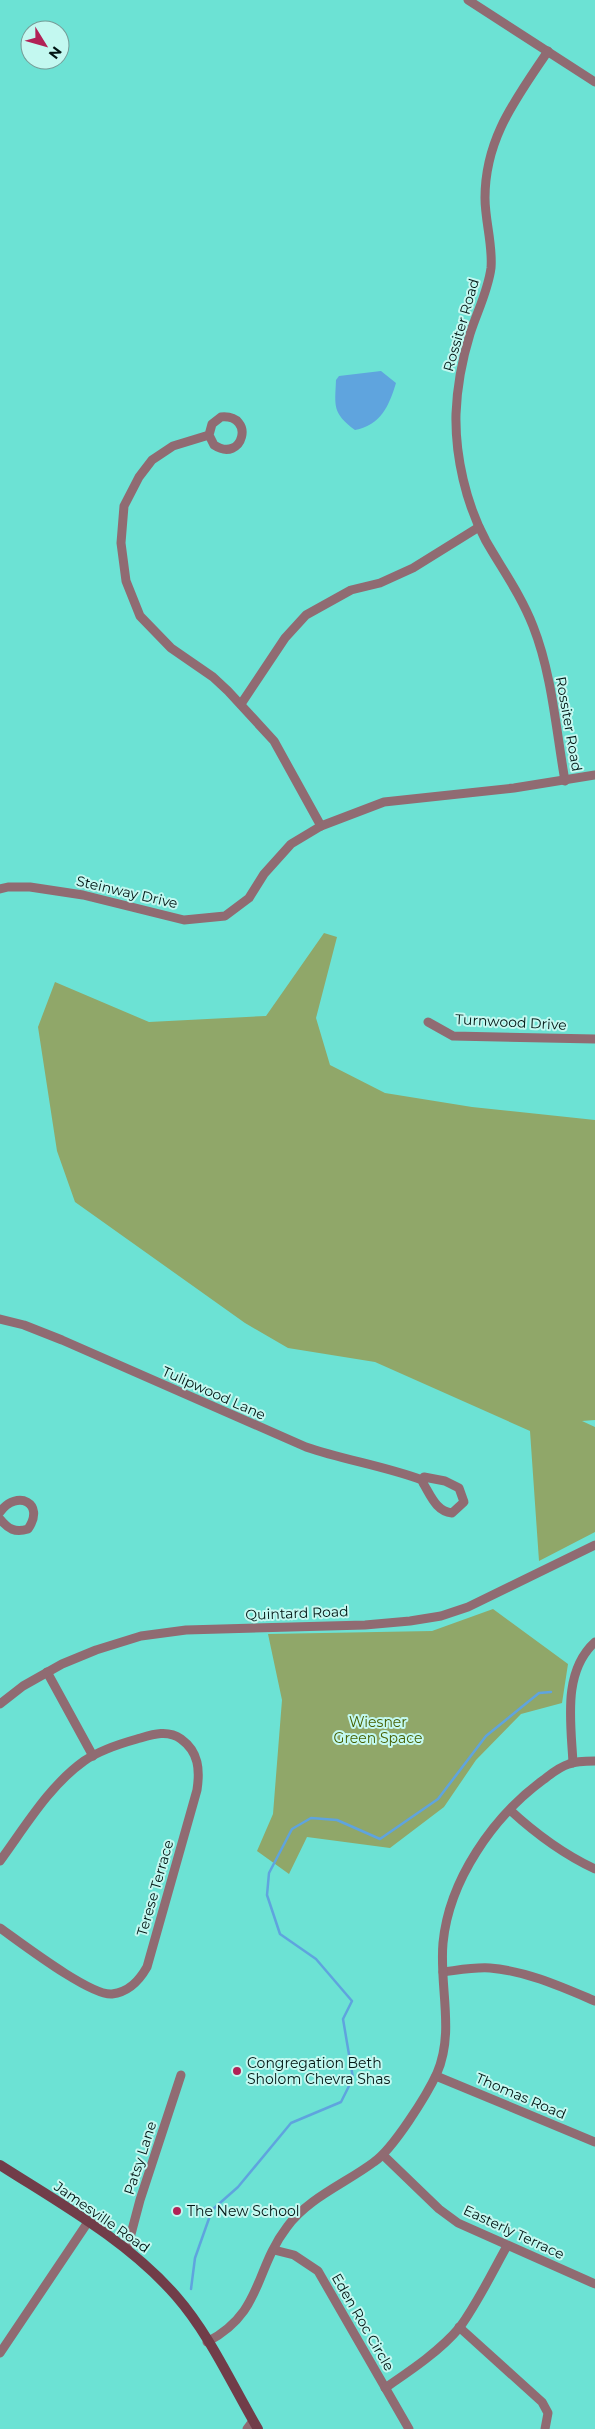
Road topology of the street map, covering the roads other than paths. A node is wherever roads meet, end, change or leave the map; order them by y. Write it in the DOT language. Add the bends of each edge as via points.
graph roads {
  1 [pos="468,0"];
  2 [pos="548,52"];
  3 [pos="595,82"];
  4 [pos="209,435"];
  5 [pos="479,527"];
  6 [pos="241,704"];
  7 [pos="595,775"];
  8 [pos="565,781"];
  9 [pos="321,826"];
  10 [pos="0,889"];
  11 [pos="428,1022"];
  12 [pos="595,1039"];
  13 [pos="0,1318"];
  14 [pos="422,1480"];
  15 [pos="0,1512"];
  16 [pos="0,1519"];
  17 [pos="595,1545"];
  18 [pos="595,1642"];
  19 [pos="46,1672"];
  20 [pos="0,1704"];
  21 [pos="93,1756"];
  22 [pos="595,1761"];
  23 [pos="573,1763"];
  24 [pos="510,1810"];
  25 [pos="0,1861"];
  26 [pos="595,1868"];
  27 [pos="0,1928"];
  28 [pos="443,1972"];
  29 [pos="595,2001"];
  30 [pos="181,2076"];
  31 [pos="436,2076"];
  32 [pos="595,2142"];
  33 [pos="383,2155"];
  34 [pos="0,2165"];
  35 [pos="88,2222"];
  36 [pos="507,2246"];
  37 [pos="127,2249"];
  38 [pos="274,2250"];
  39 [pos="595,2284"];
  40 [pos="459,2327"];
  41 [pos="207,2342"];
  42 [pos="0,2353"];
  43 [pos="385,2388"];
  44 [pos="253,2426"];
  45 [pos="409,2429"];
  46 [pos="545,2429"];
  1 -- 2 [label="street"];
  2 -- 3 [label="street"];
  2 -- 5 [label="street, Rossiter Road" via="500,126 491,149 485,183 491,266 487,290 461,369 456,414 463,476"];
  4 -- 6 [label="street" via="172,446 152,460 124,506 121,543 126,581 140,616 171,648 213,677"];
  5 -- 6 [label="street" via="413,568 380,583 351,590 306,615 285,638"];
  5 -- 8 [label="street, Rossiter Road" via="519,594 533,626 543,656"];
  6 -- 9 [label="street" via="274,741"];
  7 -- 8 [label="street, Steinway Drive"];
  8 -- 9 [label="street, Steinway Drive" via="384,802"];
  9 -- 10 [label="street, Steinway Drive" via="291,844 248,898 225,916 184,920 83,895 30,887"];
  11 -- 12 [label="street, Turnwood Drive" via="453,1036"];
  13 -- 14 [label="street, Tulipwood Lane" via="62,1340 306,1448 378,1465"];
  14 -- 14 [label="street, Tulipwood Lane" via="438,1508 444,1512 452,1513 464,1502 462,1493 452,1484 424,1477"];
  15 -- 16 [label="street" via="13,1501 23,1500 35,1511 34,1521 28,1530 12,1530"];
  17 -- 19 [label="street, Quintard Road" via="468,1607 441,1616 365,1625 186,1630 142,1636 96,1650"];
  18 -- 23 [label="street" via="583,1655 574,1675 570,1707"];
  19 -- 20 [label="street, Quintard Road"];
  19 -- 21 [label="street"];
  21 -- 25 [label="street, Terese Terrace" via="66,1776"];
  21 -- 27 [label="street, Terese Terrace" via="117,1745 166,1733 185,1742 198,1761 200,1772 196,1790 147,1967 130,1988 107,1994 60,1970"];
  22 -- 23 [label="street"];
  23 -- 24 [label="street" via="558,1769 535,1786"];
  24 -- 26 [label="street" via="554,1846"];
  24 -- 28 [label="street" via="476,1853 452,1900 445,1925"];
  28 -- 29 [label="street" via="473,1968 507,1971 554,1984"];
  28 -- 31 [label="street" via="446,2032 443,2059"];
  30 -- 37 [label="street, Patsy Lane"];
  31 -- 32 [label="street, Thomas Road"];
  31 -- 33 [label="street"];
  33 -- 36 [label="street, Easterly Terrace" via="458,2223"];
  33 -- 38 [label="street" via="309,2205 285,2229"];
  34 -- 35 [label="street, Jamesville Road"];
  35 -- 37 [label="street, Jamesville Road"];
  35 -- 42 [label="street"];
  36 -- 39 [label="street, Easterly Terrace"];
  36 -- 40 [label="street"];
  37 -- 41 [label="street, Jamesville Road" via="154,2271 178,2298"];
  38 -- 41 [label="street" via="255,2294 239,2319 224,2334"];
  38 -- 43 [label="street, Eden Roc Circle" via="294,2255 318,2271"];
  40 -- 43 [label="street"];
  40 -- 46 [label="street" via="542,2402 548,2413"];
  41 -- 44 [label="street, Jamesville Road"];
  43 -- 45 [label="street, Eden Roc Circle"];
}
